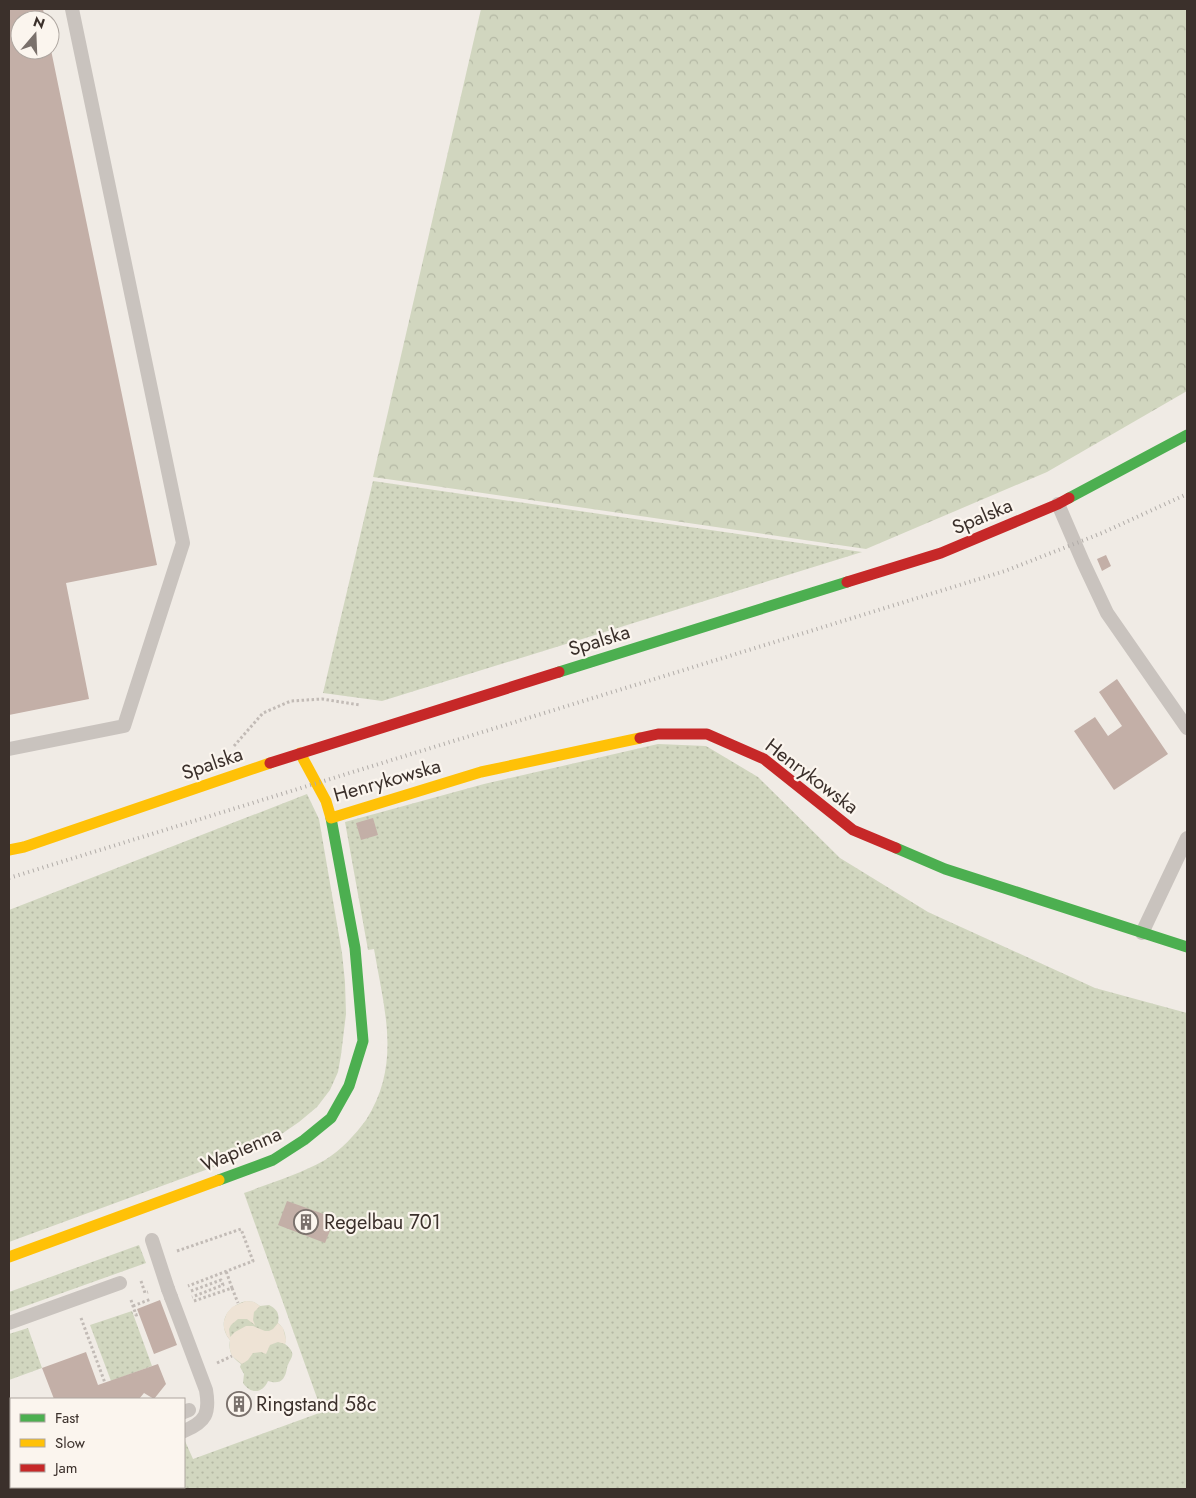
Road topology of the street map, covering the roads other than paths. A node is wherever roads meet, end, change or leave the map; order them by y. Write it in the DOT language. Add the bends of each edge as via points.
graph roads {
  1 [pos="72,9"];
  2 [pos="1187,435"];
  3 [pos="1058,504"];
  4 [pos="1186,723"];
  5 [pos="9,749"];
  6 [pos="300,753"];
  7 [pos="331,818"];
  8 [pos="1187,838"];
  9 [pos="9,850"];
  10 [pos="1142,933"];
  11 [pos="1187,947"];
  12 [pos="152,1240"];
  13 [pos="9,1256"];
  14 [pos="120,1284"];
  15 [pos="9,1323"];
  16 [pos="185,1432"];
  1 -- 5 [label="lane" via="183,543 124,726"];
  2 -- 3 [label="street, Spalska"];
  3 -- 4 [label="lane" via="1107,613"];
  3 -- 6 [label="street, Spalska" via="941,553"];
  6 -- 7 [label="street, Henrykowska"];
  6 -- 9 [label="street, Spalska"];
  7 -- 10 [label="street, Henrykowska" via="481,772 658,734 707,734 764,759 853,830 945,869"];
  7 -- 13 [label="street, Wapienna" via="355,948 363,1041 349,1086 331,1118 273,1160"];
  8 -- 10 [label="lane"];
  10 -- 11 [label="street, Henrykowska"];
  12 -- 16 [label="lane" via="206,1390 208,1404 205,1416 197,1426"];
  14 -- 15 [label="lane"];
}
